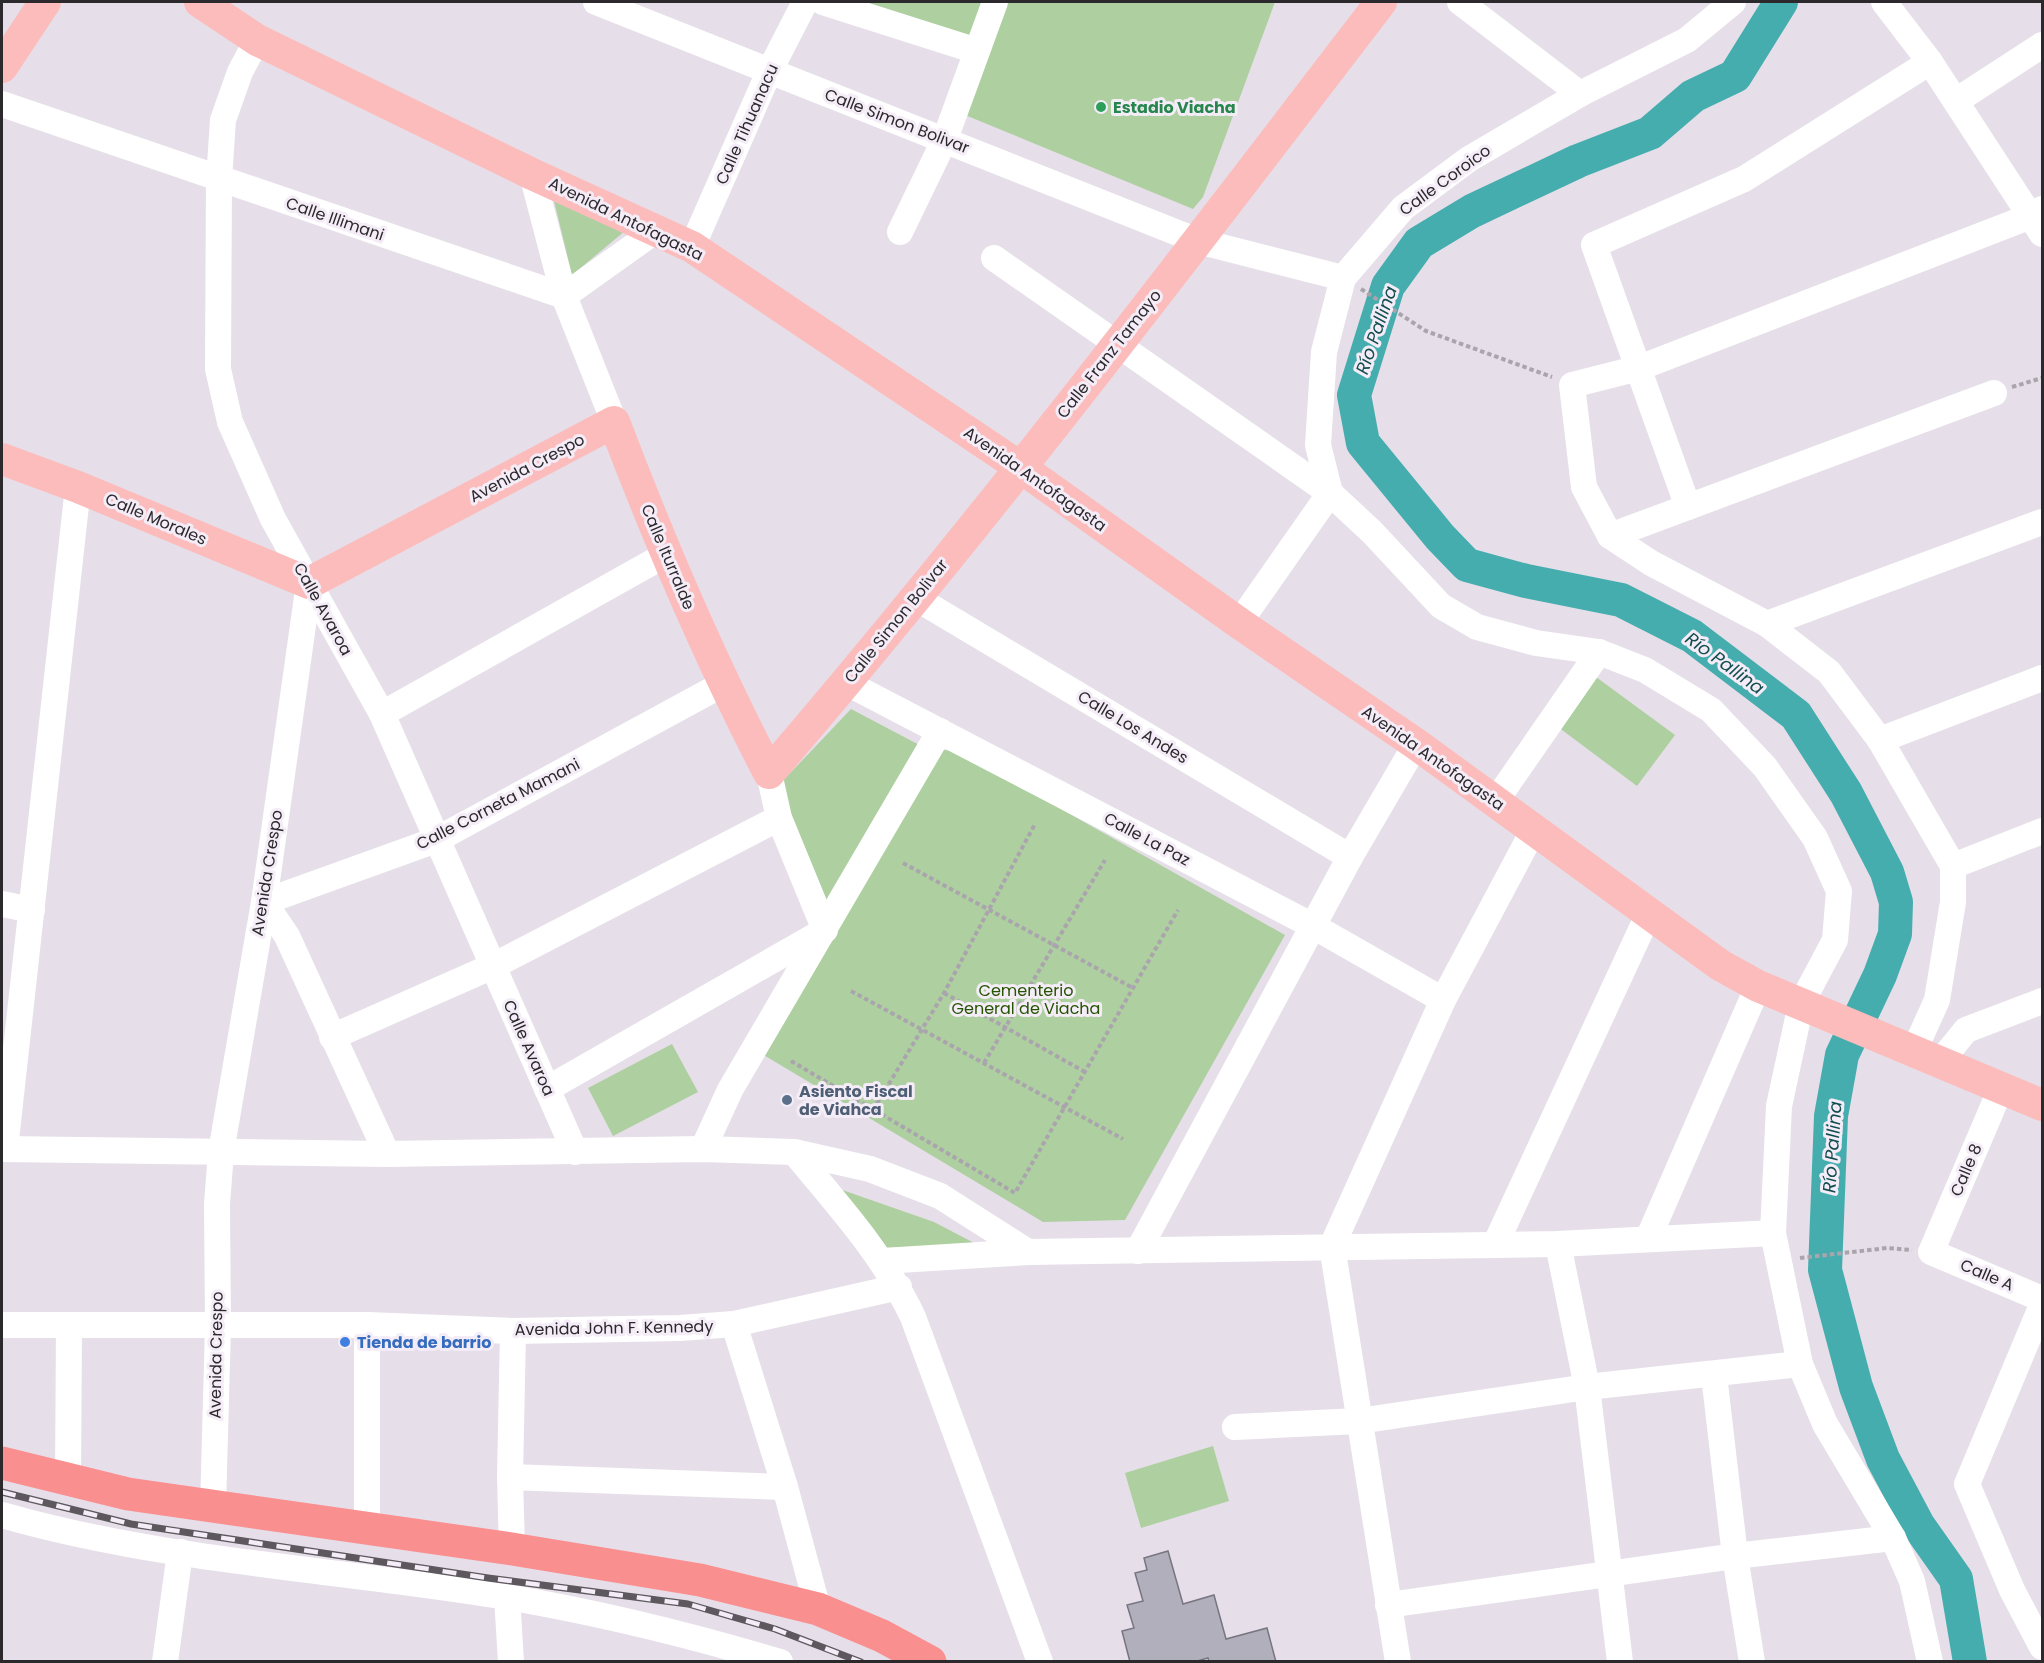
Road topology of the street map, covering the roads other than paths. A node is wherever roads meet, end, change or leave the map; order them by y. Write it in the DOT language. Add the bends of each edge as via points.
graph roads {
  1 [pos="45,2"];
  2 [pos="200,2"];
  3 [pos="596,2"];
  4 [pos="805,2"];
  5 [pos="823,2"];
  6 [pos="995,2"];
  7 [pos="1382,2"];
  8 [pos="1460,2"];
  9 [pos="1733,2"];
  10 [pos="1884,2"];
  11 [pos="257,40"];
  12 [pos="2043,45"];
  13 [pos="977,51"];
  14 [pos="1930,62"];
  15 [pos="2,67"];
  16 [pos="770,72"];
  17 [pos="1580,94"];
  18 [pos="1956,101"];
  19 [pos="2,104"];
  20 [pos="945,139"];
  21 [pos="532,174"];
  22 [pos="219,180"];
  23 [pos="2039,220"];
  24 [pos="655,231"];
  25 [pos="900,232"];
  26 [pos="1198,241"];
  27 [pos="692,247"];
  28 [pos="994,258"];
  29 [pos="1353,284"];
  30 [pos="564,296"];
  31 [pos="1118,344"];
  32 [pos="1639,368"];
  33 [pos="1994,393"];
  34 [pos="614,422"];
  35 [pos="2,459"];
  36 [pos="1020,467"];
  37 [pos="78,487"];
  38 [pos="1330,493"];
  39 [pos="1688,507"];
  40 [pos="2043,522"];
  41 [pos="1610,536"];
  42 [pos="665,555"];
  43 [pos="309,583"];
  44 [pos="916,598"];
  45 [pos="1239,623"];
  46 [pos="1767,624"];
  47 [pos="1599,652"];
  48 [pos="2043,678"];
  49 [pos="847,683"];
  50 [pos="723,684"];
  51 [pos="382,714"];
  52 [pos="940,731"];
  53 [pos="1880,740"];
  54 [pos="1416,744"];
  55 [pos="769,773"];
  56 [pos="1495,802"];
  57 [pos="779,818"];
  58 [pos="1534,829"];
  59 [pos="2043,831"];
  60 [pos="436,840"];
  61 [pos="1350,857"];
  62 [pos="1953,866"];
  63 [pos="264,902"];
  64 [pos="2,904"];
  65 [pos="32,910"];
  66 [pos="1648,915"];
  67 [pos="1313,926"];
  68 [pos="825,930"];
  69 [pos="493,966"];
  70 [pos="1758,986"];
  71 [pos="1443,1000"];
  72 [pos="2043,1001"];
  73 [pos="1801,1004"];
  74 [pos="332,1037"];
  75 [pos="1915,1051"];
  76 [pos="2001,1088"];
  77 [pos="547,1089"];
  78 [pos="2043,1105"];
  79 [pos="3,1149"];
  80 [pos="703,1149"];
  81 [pos="221,1152"];
  82 [pos="575,1152"];
  83 [pos="794,1152"];
  84 [pos="387,1154"];
  85 [pos="1773,1233"];
  86 [pos="1648,1239"];
  87 [pos="1558,1244"];
  88 [pos="1495,1245"];
  89 [pos="1332,1246"];
  90 [pos="1138,1251"];
  91 [pos="1028,1252"];
  92 [pos="1931,1252"];
  93 [pos="883,1261"];
  94 [pos="899,1287"];
  95 [pos="2043,1299"];
  96 [pos="2043,1305"];
  97 [pos="2,1324"];
  98 [pos="734,1324"];
  99 [pos="69,1325"];
  100 [pos="367,1325"];
  101 [pos="218,1326"];
  102 [pos="513,1330"];
  103 [pos="1800,1364"];
  104 [pos="1714,1375"];
  105 [pos="1587,1387"];
  106 [pos="1359,1421"];
  107 [pos="1235,1427"];
  108 [pos="2,1463"];
  109 [pos="510,1477"];
  110 [pos="68,1479"];
  111 [pos="785,1486"];
  112 [pos="213,1508"];
  113 [pos="2,1515"];
  114 [pos="367,1528"];
  115 [pos="1893,1538"];
  116 [pos="512,1549"];
  117 [pos="180,1552"];
  118 [pos="1736,1556"];
  119 [pos="1607,1574"];
  120 [pos="507,1597"];
  121 [pos="1388,1605"];
  122 [pos="818,1609"];
  123 [pos="2043,1647"];
  124 [pos="165,1662"];
  125 [pos="511,1662"];
  126 [pos="780,1662"];
  127 [pos="930,1662"];
  128 [pos="1040,1662"];
  129 [pos="1398,1662"];
  130 [pos="1620,1662"];
  131 [pos="1752,1662"];
  132 [pos="1930,1662"];
  1 -- 15 [label="main road"];
  2 -- 11 [label="main road, Avenida Antofagasta"];
  3 -- 16 [label="street, Calle Simon Bolivar"];
  4 -- 16 [label="street, Calle Tihuanacu"];
  5 -- 13 [label="street"];
  6 -- 13 [label="street"];
  7 -- 26 [label="main road"];
  8 -- 17 [label="street"];
  9 -- 17 [label="street, Calle Coroico" via="1687,40"];
  10 -- 14 [label="street"];
  11 -- 21 [label="main road, Avenida Antofagasta"];
  11 -- 22 [label="street, Calle Avaroa" via="240,72 224,120"];
  12 -- 18 [label="street"];
  13 -- 20 [label="street"];
  14 -- 18 [label="street"];
  14 -- 32 [label="street" via="1744,179 1594,245"];
  16 -- 20 [label="street, Calle Simon Bolivar"];
  16 -- 27 [label="street, Calle Tihuanacu"];
  17 -- 29 [label="street, Calle Coroico" via="1469,159 1402,208"];
  18 -- 23 [label="street"];
  19 -- 22 [label="street, Calle Illimani"];
  20 -- 25 [label="street"];
  20 -- 26 [label="street, Calle Simon Bolivar"];
  21 -- 24 [label="main road, Avenida Antofagasta"];
  21 -- 30 [label="street, Calle Iturralde"];
  22 -- 30 [label="street, Calle Illimani"];
  22 -- 43 [label="street, Calle Avaroa" via="218,369 230,422 273,519"];
  23 -- 32 [label="street"];
  24 -- 27 [label="main road, Avenida Antofagasta"];
  24 -- 30 [label="street"];
  26 -- 29 [label="street, Calle Simon Bolivar"];
  26 -- 31 [label="main road, Calle Franz Tamayo"];
  27 -- 36 [label="main road, Avenida Antofagasta"];
  28 -- 31 [label="street"];
  29 -- 38 [label="street, Calle Coroico" via="1324,352 1318,445"];
  30 -- 34 [label="street, Calle Iturralde"];
  31 -- 36 [label="main road, Calle Franz Tamayo"];
  31 -- 38 [label="street"];
  32 -- 39 [label="street"];
  32 -- 41 [label="street" via="1572,385 1584,487"];
  33 -- 39 [label="street"];
  34 -- 42 [label="main road, Calle Iturralde"];
  34 -- 43 [label="main road, Avenida Crespo"];
  35 -- 37 [label="main road, Calle Morales"];
  36 -- 44 [label="main road, Calle Simon Bolivar"];
  36 -- 45 [label="main road, Avenida Antofagasta"];
  37 -- 43 [label="main road, Calle Morales"];
  37 -- 65 [label="street"];
  38 -- 45 [label="street"];
  38 -- 47 [label="street" via="1441,606 1477,627 1536,643"];
  39 -- 41 [label="street"];
  40 -- 46 [label="street"];
  41 -- 46 [label="street"];
  42 -- 50 [label="main road, Calle Iturralde"];
  42 -- 51 [label="street"];
  43 -- 51 [label="street, Calle Avaroa"];
  43 -- 63 [label="street, Avenida Crespo"];
  44 -- 49 [label="main road, Calle Simon Bolivar"];
  44 -- 61 [label="street, Calle Los Andes"];
  45 -- 54 [label="main road, Avenida Antofagasta"];
  46 -- 53 [label="street" via="1829,672"];
  47 -- 56 [label="street"];
  47 -- 73 [label="street" via="1645,670 1711,710 1765,766 1815,838 1839,891 1835,940"];
  48 -- 53 [label="street"];
  49 -- 52 [label="street, Calle La Paz"];
  49 -- 55 [label="main road, Calle Simon Bolivar"];
  50 -- 55 [label="main road, Calle Iturralde"];
  50 -- 60 [label="street, Calle Corneta Mamani"];
  51 -- 60 [label="street, Calle Avaroa"];
  52 -- 67 [label="street, Calle La Paz"];
  52 -- 68 [label="street"];
  53 -- 62 [label="street"];
  54 -- 56 [label="main road, Avenida Antofagasta"];
  54 -- 61 [label="street"];
  55 -- 57 [label="street, Calle Iturralde"];
  56 -- 58 [label="main road, Avenida Antofagasta"];
  57 -- 68 [label="street, Calle Iturralde"];
  57 -- 69 [label="street"];
  58 -- 66 [label="main road, Avenida Antofagasta"];
  58 -- 71 [label="street"];
  59 -- 62 [label="street"];
  60 -- 63 [label="street, Calle Corneta Mamani"];
  60 -- 69 [label="street, Calle Avaroa"];
  61 -- 67 [label="street"];
  62 -- 75 [label="street" via="1953,902 1937,1000"];
  63 -- 74 [label="street" via="287,936"];
  63 -- 81 [label="street, Avenida Crespo"];
  64 -- 65 [label="street"];
  65 -- 79 [label="street"];
  66 -- 70 [label="main road, Avenida Antofagasta"];
  66 -- 88 [label="street"];
  67 -- 71 [label="street, Calle La Paz"];
  67 -- 90 [label="street"];
  68 -- 77 [label="street"];
  68 -- 80 [label="street" via="730,1090"];
  69 -- 74 [label="street"];
  69 -- 77 [label="street, Calle Avaroa"];
  70 -- 73 [label="main road, Avenida Antofagasta"];
  70 -- 86 [label="street"];
  71 -- 89 [label="street"];
  72 -- 75 [label="street"];
  73 -- 75 [label="main road, Avenida Antofagasta"];
  73 -- 85 [label="street" via="1779,1106"];
  74 -- 84 [label="street"];
  75 -- 76 [label="main road, Avenida Antofagasta"];
  76 -- 78 [label="main road, Avenida Antofagasta"];
  76 -- 92 [label="street, Calle 8"];
  77 -- 82 [label="street, Calle Avaroa"];
  79 -- 81 [label="street"];
  80 -- 82 [label="street"];
  80 -- 83 [label="street"];
  81 -- 84 [label="street"];
  81 -- 101 [label="street, Avenida Crespo" via="217,1204"];
  82 -- 84 [label="street"];
  83 -- 91 [label="street" via="870,1169 940,1196"];
  83 -- 93 [label="street"];
  85 -- 86 [label="street"];
  85 -- 103 [label="street"];
  86 -- 87 [label="street"];
  87 -- 88 [label="street"];
  87 -- 105 [label="street"];
  88 -- 89 [label="street"];
  89 -- 90 [label="street"];
  89 -- 106 [label="street"];
  90 -- 91 [label="street"];
  91 -- 93 [label="street"];
  92 -- 95 [label="street, Calle A"];
  93 -- 94 [label="street"];
  94 -- 98 [label="street, Avenida John F. Kennedy"];
  94 -- 128 [label="street"];
  96 -- 123 [label="street" via="1967,1484 2012,1590"];
  97 -- 99 [label="street, Avenida John F. Kennedy"];
  98 -- 102 [label="street, Avenida John F. Kennedy"];
  98 -- 111 [label="street"];
  99 -- 101 [label="street, Avenida John F. Kennedy"];
  99 -- 110 [label="street"];
  100 -- 101 [label="street, Avenida John F. Kennedy"];
  100 -- 102 [label="street, Avenida John F. Kennedy"];
  100 -- 114 [label="street"];
  101 -- 112 [label="street, Avenida Crespo"];
  102 -- 109 [label="street"];
  103 -- 104 [label="street"];
  103 -- 115 [label="street" via="1825,1424"];
  104 -- 105 [label="street"];
  104 -- 118 [label="street"];
  105 -- 106 [label="street"];
  105 -- 119 [label="street"];
  106 -- 107 [label="street"];
  106 -- 121 [label="street"];
  108 -- 110 [label="highway"];
  109 -- 111 [label="street"];
  109 -- 116 [label="street"];
  110 -- 112 [label="highway"];
  111 -- 122 [label="street"];
  112 -- 114 [label="highway"];
  113 -- 117 [label="street" via="48,1528"];
  114 -- 116 [label="highway"];
  115 -- 118 [label="street"];
  115 -- 132 [label="street" via="1912,1581"];
  116 -- 122 [label="highway" via="700,1580"];
  117 -- 120 [label="street"];
  117 -- 124 [label="street"];
  118 -- 119 [label="street"];
  118 -- 131 [label="street"];
  119 -- 121 [label="street"];
  119 -- 130 [label="street"];
  120 -- 125 [label="street"];
  120 -- 126 [label="street" via="683,1632"];
  121 -- 129 [label="street"];
  122 -- 127 [label="highway"];
}
